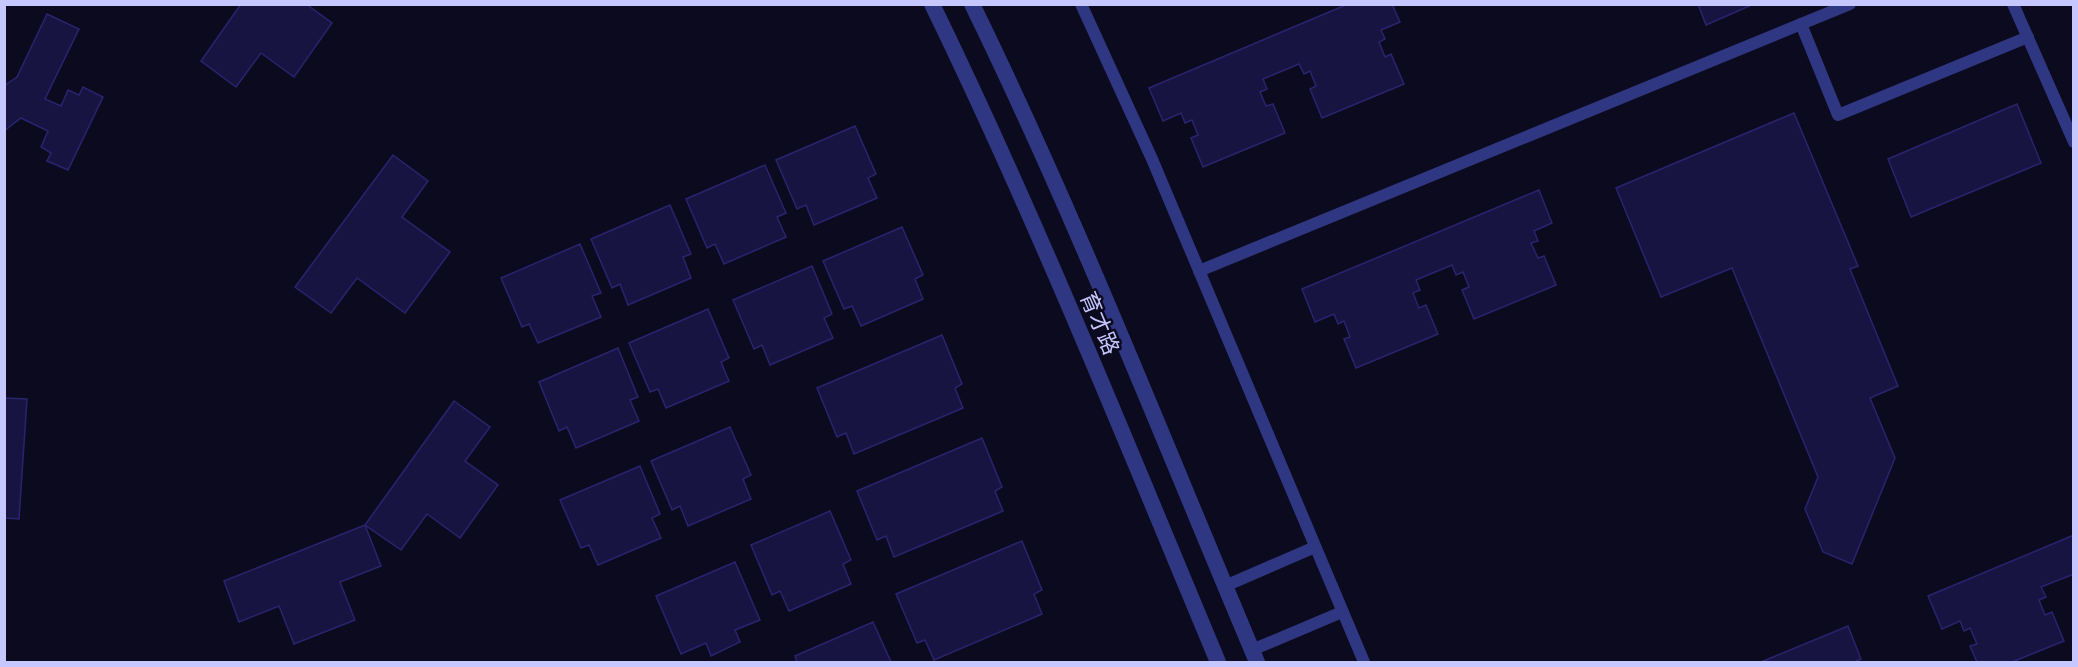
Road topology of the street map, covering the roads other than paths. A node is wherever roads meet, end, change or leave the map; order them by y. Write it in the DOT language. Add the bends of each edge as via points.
graph roads {
  1 [pos="932,4"];
  2 [pos="972,4"];
  3 [pos="1081,4"];
  4 [pos="1850,4"];
  5 [pos="2013,4"];
  6 [pos="1802,24"];
  7 [pos="2028,37"];
  8 [pos="2073,142"];
  9 [pos="1199,271"];
  10 [pos="1315,547"];
  11 [pos="1225,586"];
  12 [pos="1342,612"];
  13 [pos="1254,656"];
  14 [pos="1218,663"];
  15 [pos="1364,663"];
  1 -- 14 [label="street, 育才路" via="1030,213"];
  2 -- 11 [label="street, 育才路" via="1062,199"];
  3 -- 9 [label="lane"];
  4 -- 6 [label="lane"];
  5 -- 7 [label="lane"];
  6 -- 7 [label="lane" via="1838,115"];
  6 -- 9 [label="lane"];
  7 -- 8 [label="lane"];
  9 -- 10 [label="lane"];
  10 -- 11 [label="lane"];
  10 -- 12 [label="lane"];
  11 -- 13 [label="street, 育才路"];
  12 -- 13 [label="lane"];
  12 -- 15 [label="lane"];
}
